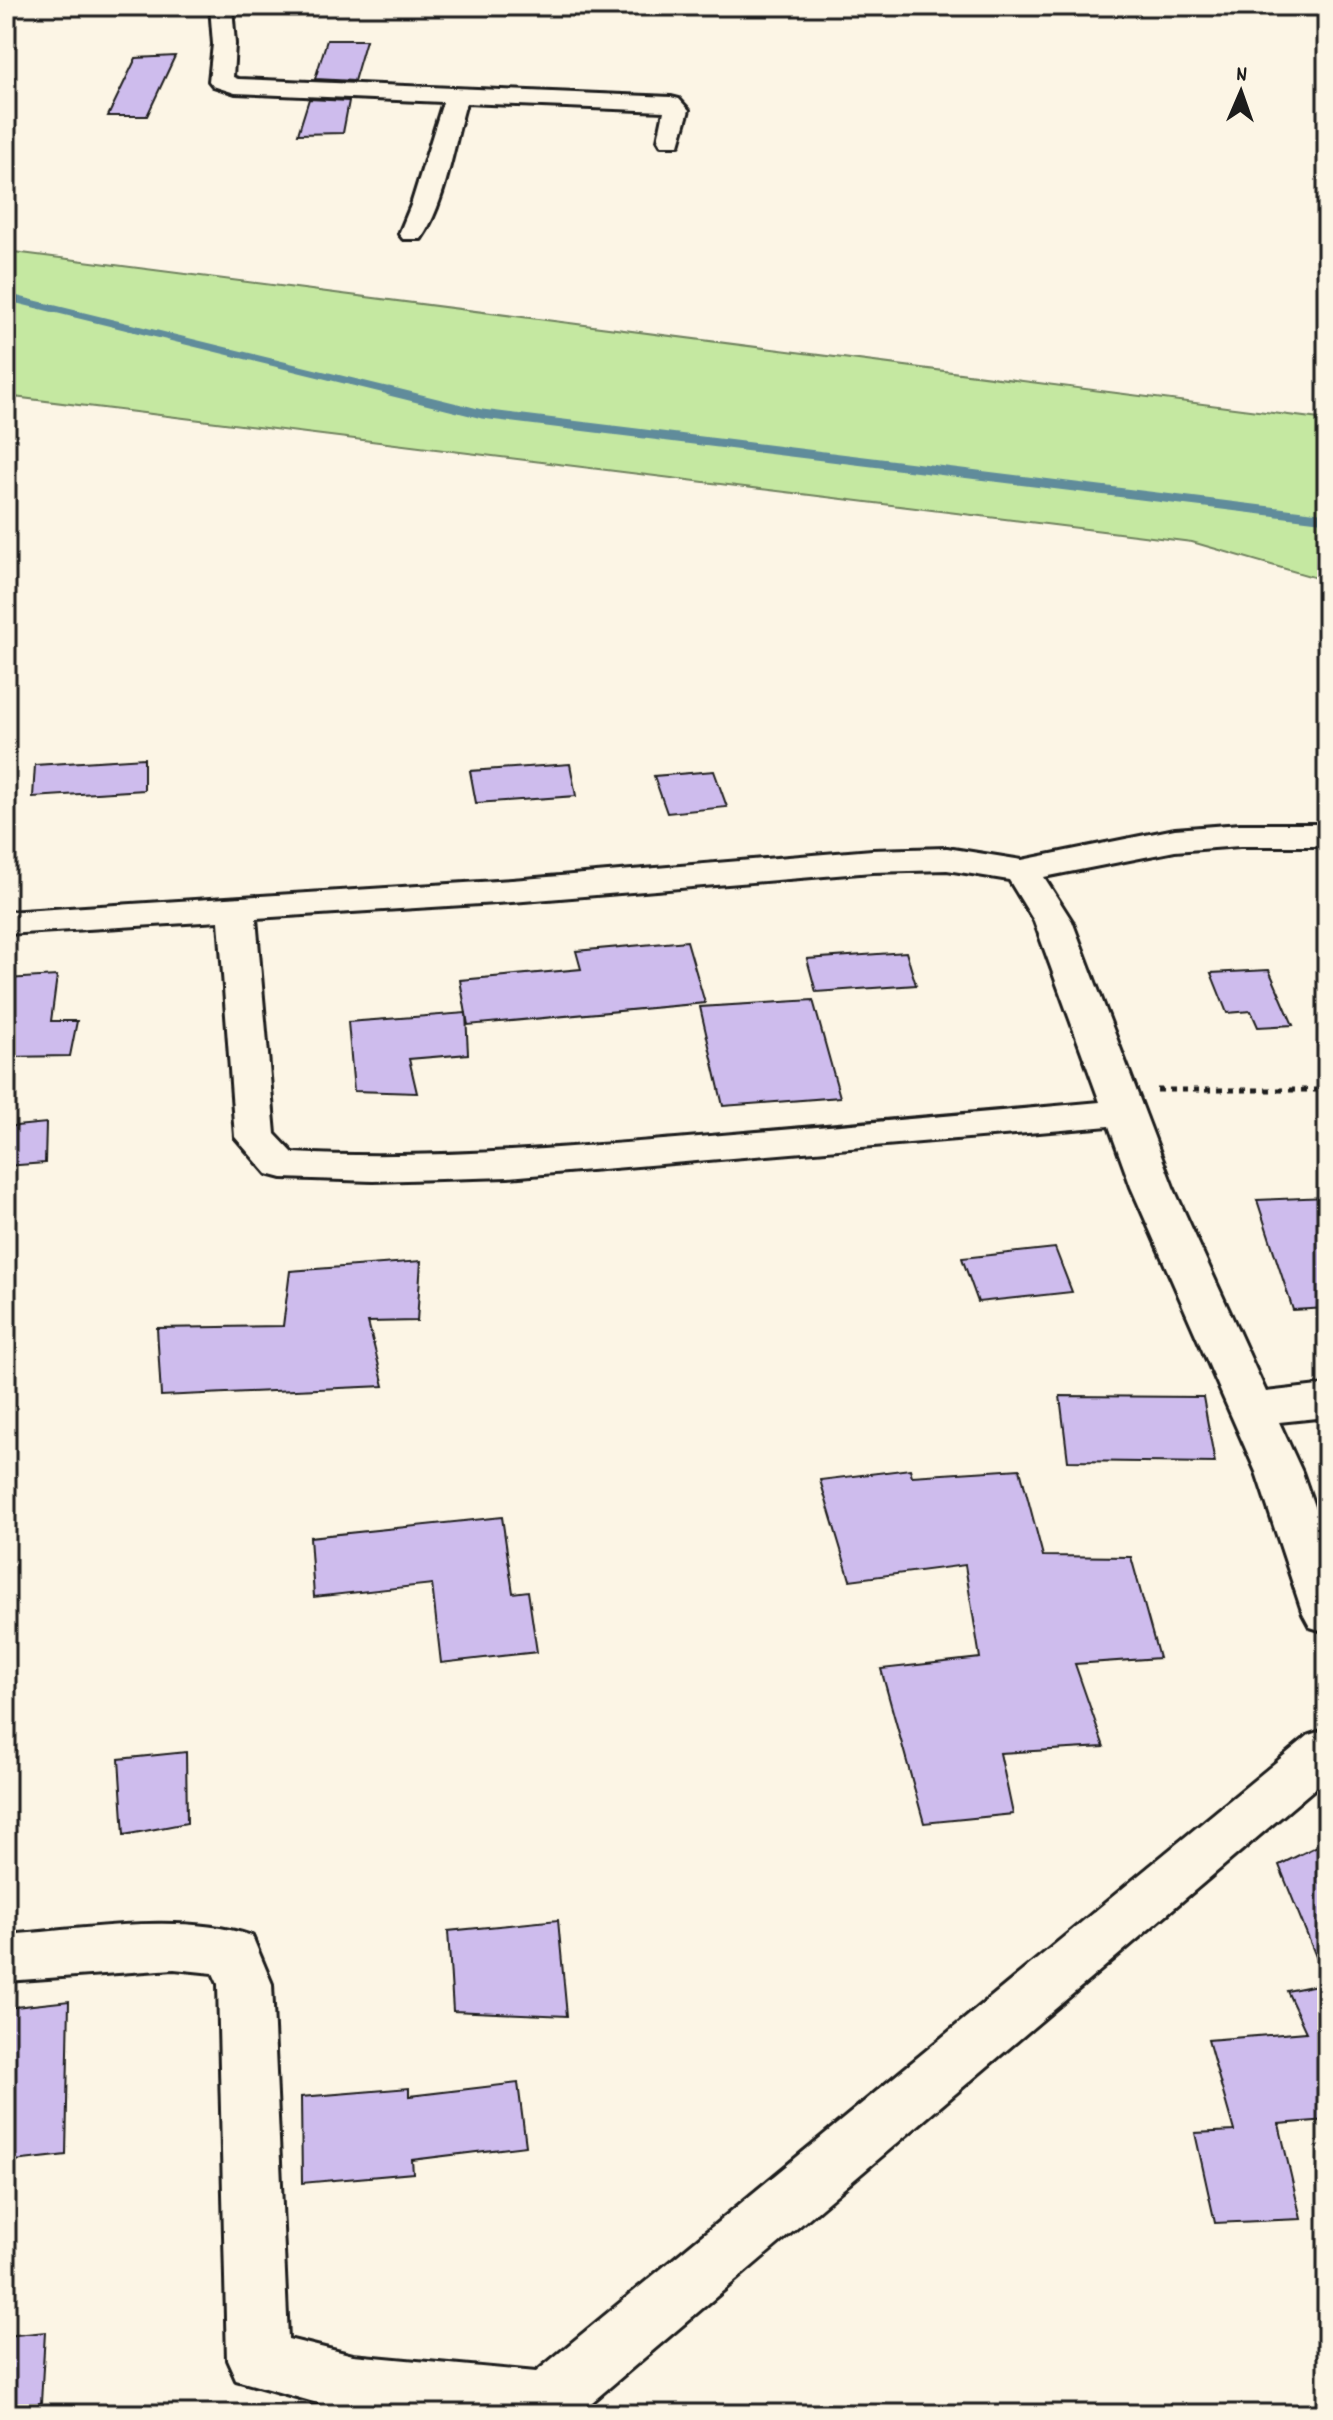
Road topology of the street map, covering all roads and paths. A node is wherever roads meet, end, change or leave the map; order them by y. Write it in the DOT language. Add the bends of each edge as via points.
graph roads {
  1 [pos="221,6"];
  2 [pos="456,96"];
  3 [pos="670,140"];
  4 [pos="412,234"];
  5 [pos="1327,835"];
  6 [pos="1022,871"];
  7 [pos="237,909"];
  8 [pos="6,923"];
  9 [pos="1327,1090"];
  10 [pos="1121,1101"];
  11 [pos="1327,1401"];
  12 [pos="1250,1409"];
  13 [pos="1327,1614"];
  14 [pos="1327,1749"];
  15 [pos="6,1958"];
  16 [pos="539,2408"];
  1 -- 2 [label="street" via="221,81 267,90"];
  2 -- 3 [label="street" via="671,104 677,110"];
  2 -- 4 [label="street"];
  5 -- 6 [label="street" via="1175,840"];
  6 -- 7 [label="street" via="947,859 872,861"];
  6 -- 10 [label="street" via="1053,921"];
  7 -- 8 [label="street"];
  7 -- 10 [label="street" via="255,1137 282,1165 450,1168 846,1138"];
  9 -- 10 [label="path"];
  10 -- 12 [label="street" via="1152,1187"];
  11 -- 12 [label="street"];
  12 -- 13 [label="street" via="1279,1472"];
  14 -- 16 [label="street"];
  15 -- 16 [label="street" via="174,1946 233,1952 245,1984 258,2360 353,2384"];
}
